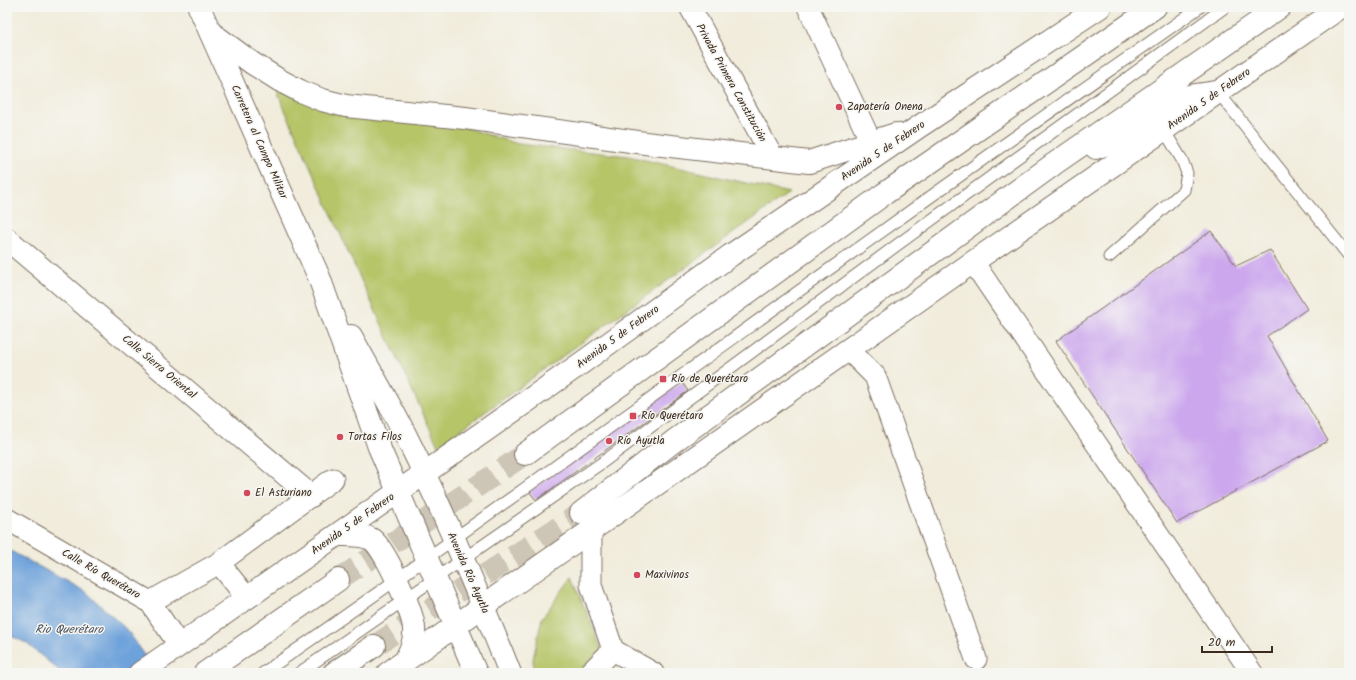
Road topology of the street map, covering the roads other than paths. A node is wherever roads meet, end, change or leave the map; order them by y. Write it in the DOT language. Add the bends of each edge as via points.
graph roads {
  1 [pos="199,7"];
  2 [pos="690,7"];
  3 [pos="808,7"];
  4 [pos="1100,7"];
  5 [pos="1155,7"];
  6 [pos="1200,7"];
  7 [pos="1225,7"];
  8 [pos="1280,7"];
  9 [pos="1341,7"];
  10 [pos="210,32"];
  11 [pos="1218,92"];
  12 [pos="920,126"];
  13 [pos="1164,130"];
  14 [pos="872,142"];
  15 [pos="773,158"];
  16 [pos="1054,164"];
  17 [pos="7,239"];
  18 [pos="1349,256"];
  19 [pos="1109,257"];
  20 [pos="973,262"];
  21 [pos="319,277"];
  22 [pos="849,350"];
  23 [pos="525,454"];
  24 [pos="424,474"];
  25 [pos="334,479"];
  26 [pos="398,492"];
  27 [pos="311,496"];
  28 [pos="7,519"];
  29 [pos="586,522"];
  30 [pos="337,535"];
  31 [pos="454,539"];
  32 [pos="427,558"];
  33 [pos="463,558"];
  34 [pos="219,564"];
  35 [pos="436,578"];
  36 [pos="338,580"];
  37 [pos="401,589"];
  38 [pos="247,598"];
  39 [pos="150,602"];
  40 [pos="483,606"];
  41 [pos="455,626"];
  42 [pos="374,646"];
  43 [pos="613,650"];
  44 [pos="170,651"];
  45 [pos="976,659"];
  46 [pos="397,667"];
  47 [pos="140,673"];
  48 [pos="205,673"];
  49 [pos="263,673"];
  50 [pos="299,673"];
  51 [pos="334,673"];
  52 [pos="476,673"];
  53 [pos="510,673"];
  54 [pos="590,673"];
  55 [pos="653,673"];
  56 [pos="1252,673"];
  1 -- 10 [label="main road, Carretera al Campo Militar"];
  2 -- 15 [label="street, Privada Primera Constitución"];
  3 -- 14 [label="street"];
  4 -- 12 [label="main road, Avenida 5 de Febrero"];
  5 -- 23 [label="main road" via="884,194"];
  6 -- 31 [label="lane" via="886,228"];
  7 -- 33 [label="lane" via="603,462"];
  8 -- 16 [label="main road, Avenida 5 de Febrero"];
  9 -- 11 [label="main road, Avenida 5 de Febrero"];
  10 -- 15 [label="main road" via="279,80 322,100 346,106 465,118"];
  10 -- 21 [label="main road, Carretera al Campo Militar"];
  11 -- 13 [label="main road, Avenida 5 de Febrero"];
  11 -- 16 [label="main road" via="1190,96 1107,144"];
  11 -- 18 [label="lane"];
  12 -- 14 [label="main road"];
  12 -- 24 [label="main road, Avenida 5 de Febrero" via="731,255"];
  13 -- 19 [label="lane" via="1187,173 1184,190"];
  13 -- 20 [label="main road, Avenida 5 de Febrero"];
  14 -- 15 [label="main road" via="809,162"];
  16 -- 29 [label="main road, Avenida 5 de Febrero" via="674,441"];
  17 -- 27 [label="main road, Calle Sierra Oriental"];
  20 -- 22 [label="main road, Avenida 5 de Febrero"];
  20 -- 56 [label="street"];
  21 -- 24 [label="main road, Carretera al Campo Militar" via="405,434"];
  21 -- 26 [label="main road, Carretera al Campo Militar" via="379,447"];
  22 -- 29 [label="main road, Avenida 5 de Febrero"];
  22 -- 45 [label="street" via="875,376"];
  24 -- 26 [label="main road, Avenida 5 de Febrero"];
  24 -- 31 [label="main road, Avenida Río Ayutla"];
  25 -- 27 [label="street"];
  26 -- 30 [label="main road, Avenida 5 de Febrero"];
  26 -- 32 [label="main road"];
  27 -- 34 [label="street"];
  28 -- 39 [label="street, Calle Río Querétaro"];
  29 -- 40 [label="main road, Avenida 5 de Febrero"];
  29 -- 43 [label="street" via="590,585"];
  30 -- 37 [label="main road" via="356,535 372,539 385,556"];
  30 -- 38 [label="main road, Avenida 5 de Febrero"];
  31 -- 32 [label="lane"];
  31 -- 33 [label="main road, Avenida Río Ayutla"];
  32 -- 35 [label="main road"];
  32 -- 37 [label="lane"];
  33 -- 35 [label="lane"];
  33 -- 40 [label="main road, Avenida Río Ayutla"];
  34 -- 38 [label="street"];
  34 -- 39 [label="street"];
  35 -- 37 [label="lane"];
  35 -- 41 [label="main road"];
  36 -- 48 [label="main road"];
  37 -- 46 [label="main road" via="412,617 414,644"];
  37 -- 49 [label="lane"];
  37 -- 50 [label="lane"];
  38 -- 44 [label="main road, Avenida 5 de Febrero"];
  39 -- 44 [label="street, Calle Río Querétaro"];
  40 -- 41 [label="main road, Avenida 5 de Febrero"];
  40 -- 53 [label="main road, Avenida Río Ayutla"];
  41 -- 46 [label="main road, Avenida 5 de Febrero"];
  41 -- 52 [label="main road"];
  42 -- 51 [label="main road"];
  43 -- 54 [label="street"];
  43 -- 55 [label="street"];
  44 -- 47 [label="main road, Avenida 5 de Febrero"];
}
